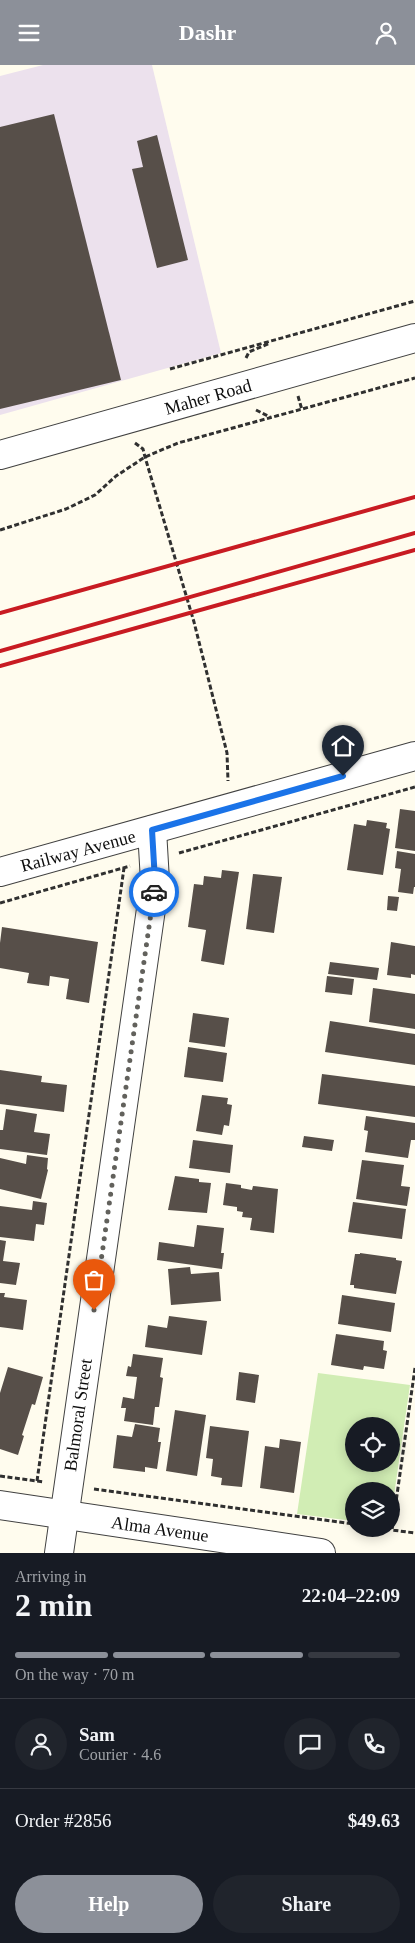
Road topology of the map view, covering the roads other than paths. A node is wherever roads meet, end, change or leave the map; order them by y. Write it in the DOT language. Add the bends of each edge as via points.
graph roads {
  1 [pos="415,338"];
  2 [pos="0,455"];
  3 [pos="415,756"];
  4 [pos="152,830"];
  5 [pos="0,872"];
  6 [pos="0,1505"];
  7 [pos="64,1515"];
  8 [pos="59,1553"];
  9 [pos="321,1553"];
  1 -- 2 [label="street, Maher Road"];
  3 -- 4 [label="street, Railway Avenue"];
  4 -- 5 [label="street, Railway Avenue"];
  4 -- 7 [label="street, Balmoral Street" via="155,881"];
  6 -- 7 [label="street, Alma Avenue"];
  7 -- 8 [label="street, Balmoral Street"];
  7 -- 9 [label="street, Alma Avenue"];
}
